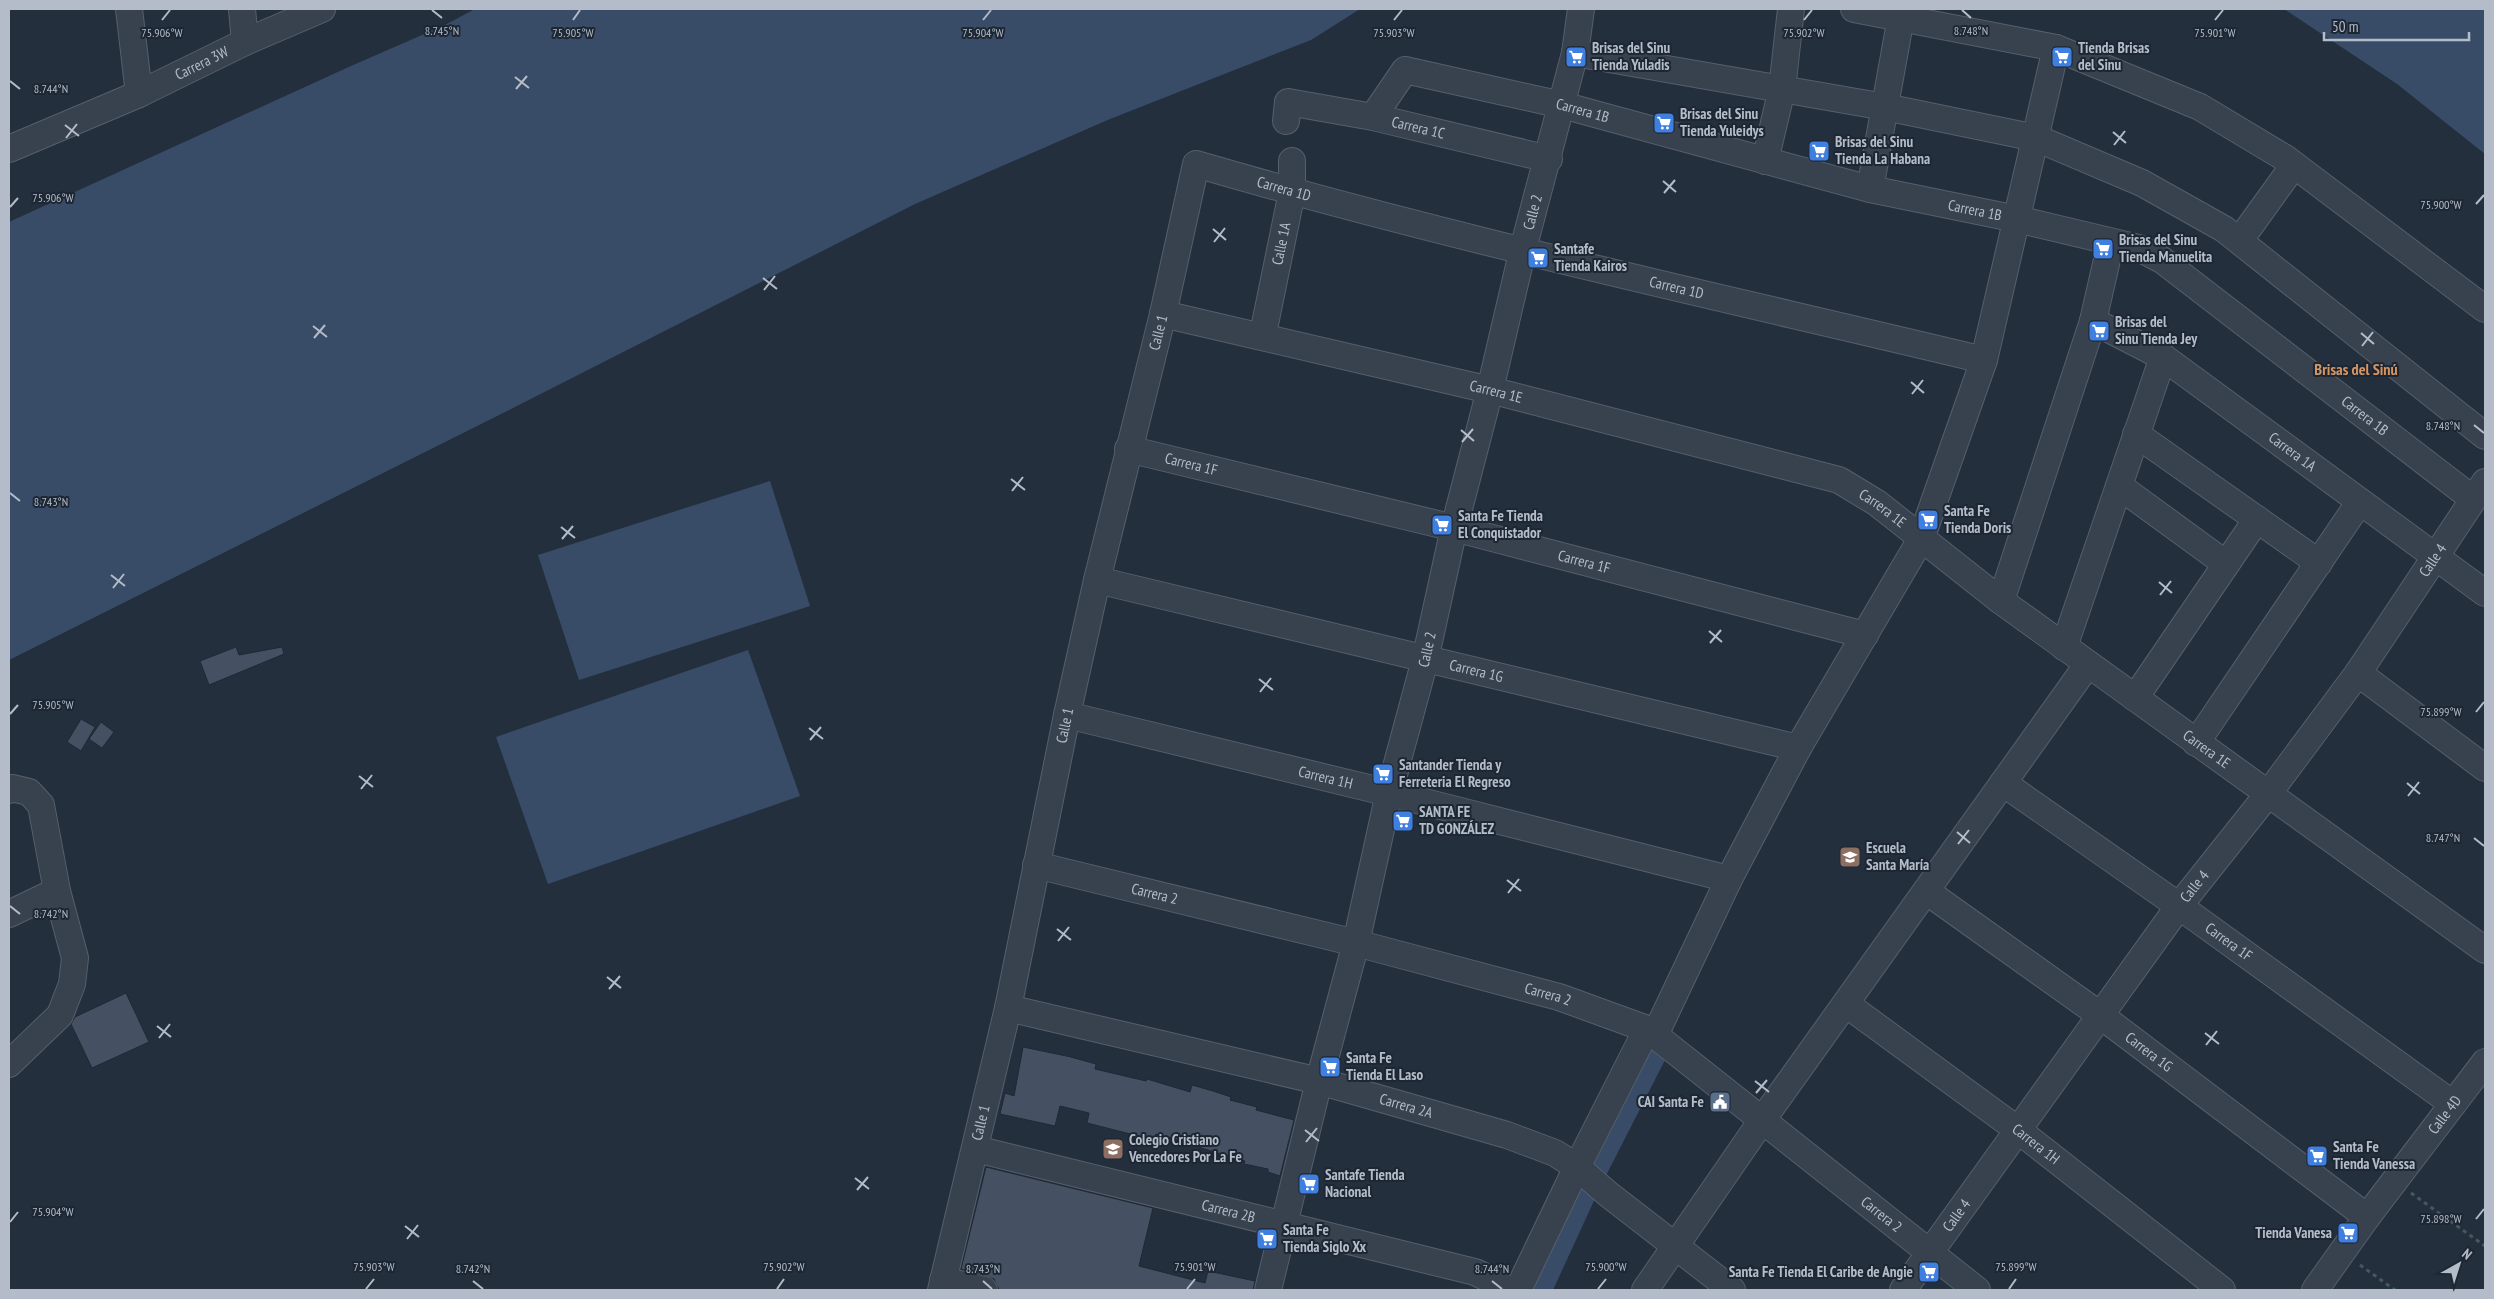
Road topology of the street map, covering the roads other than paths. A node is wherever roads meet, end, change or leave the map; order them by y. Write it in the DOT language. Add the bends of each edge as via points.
graph roads {
  1 [pos="129,9"];
  2 [pos="242,9"];
  3 [pos="322,9"];
  4 [pos="1581,9"];
  5 [pos="1791,9"];
  6 [pos="1854,9"];
  7 [pos="1901,17"];
  8 [pos="245,42"];
  9 [pos="2056,48"];
  10 [pos="1575,53"];
  11 [pos="1782,89"];
  12 [pos="139,94"];
  13 [pos="1562,105"];
  14 [pos="1885,107"];
  15 [pos="1287,112"];
  16 [pos="1373,117"];
  17 [pos="2036,138"];
  18 [pos="9,148"];
  19 [pos="1548,159"];
  20 [pos="1292,161"];
  21 [pos="1765,161"];
  22 [pos="1196,164"];
  23 [pos="2294,165"];
  24 [pos="1870,189"];
  25 [pos="1292,192"];
  26 [pos="2017,219"];
  27 [pos="2240,240"];
  28 [pos="2110,242"];
  29 [pos="1523,250"];
  30 [pos="2485,310"];
  31 [pos="1163,314"];
  32 [pos="2093,321"];
  33 [pos="1265,324"];
  34 [pos="2163,357"];
  35 [pos="1984,360"];
  36 [pos="1490,390"];
  37 [pos="2136,434"];
  38 [pos="2485,436"];
  39 [pos="1128,449"];
  40 [pos="2119,486"];
  41 [pos="2479,490"];
  42 [pos="2359,503"];
  43 [pos="2256,519"];
  44 [pos="1454,528"];
  45 [pos="1922,538"];
  46 [pos="2435,555"];
  47 [pos="2319,563"];
  48 [pos="2226,564"];
  49 [pos="1097,580"];
  50 [pos="2485,593"];
  51 [pos="2001,601"];
  52 [pos="1865,635"];
  53 [pos="2064,647"];
  54 [pos="1425,660"];
  55 [pos="2088,664"];
  56 [pos="2358,673"];
  57 [pos="2135,698"];
  58 [pos="1066,716"];
  59 [pos="2196,743"];
  60 [pos="1798,748"];
  61 [pos="2485,768"];
  62 [pos="2003,783"];
  63 [pos="9,790"];
  64 [pos="1389,793"];
  65 [pos="2268,794"];
  66 [pos="1036,865"];
  67 [pos="1728,879"];
  68 [pos="57,891"];
  69 [pos="1926,891"];
  70 [pos="2179,906"];
  71 [pos="9,914"];
  72 [pos="1356,943"];
  73 [pos="2485,950"];
  74 [pos="1846,1004"];
  75 [pos="1008,1008"];
  76 [pos="2100,1015"];
  77 [pos="1656,1036"];
  78 [pos="2485,1062"];
  79 [pos="9,1064"];
  80 [pos="1319,1081"];
  81 [pos="2453,1104"];
  82 [pos="1763,1119"];
  83 [pos="2018,1130"];
  84 [pos="976,1149"];
  85 [pos="1580,1169"];
  86 [pos="2367,1217"];
  87 [pos="1284,1225"];
  88 [pos="1676,1247"];
  89 [pos="1930,1253"];
  90 [pos="942,1285"];
  91 [pos="984,1290"];
  92 [pos="1268,1290"];
  93 [pos="1507,1290"];
  94 [pos="1518,1290"];
  95 [pos="1646,1290"];
  96 [pos="1732,1290"];
  97 [pos="1903,1290"];
  98 [pos="1977,1290"];
  99 [pos="2222,1290"];
  100 [pos="2315,1290"];
  1 -- 12 [label="street"];
  2 -- 8 [label="street"];
  3 -- 8 [label="street, Carrera 3W"];
  4 -- 10 [label="street, Calle 2"];
  5 -- 11 [label="street"];
  6 -- 7 [label="street"];
  7 -- 9 [label="street"];
  7 -- 14 [label="street"];
  8 -- 12 [label="street, Carrera 3W"];
  9 -- 17 [label="street"];
  9 -- 23 [label="street" via="2200,107"];
  10 -- 11 [label="street"];
  10 -- 13 [label="street, Calle 2"];
  11 -- 14 [label="street"];
  11 -- 21 [label="street"];
  12 -- 18 [label="street, Carrera 3W"];
  13 -- 16 [label="street, Carrera 1B" via="1405,70"];
  13 -- 19 [label="street, Calle 2"];
  13 -- 21 [label="street, Carrera 1B"];
  14 -- 17 [label="street"];
  14 -- 24 [label="street"];
  15 -- 16 [label="street, Carrera 1C"];
  16 -- 19 [label="street, Carrera 1C"];
  17 -- 26 [label="street"];
  17 -- 27 [label="street" via="2142,183"];
  19 -- 29 [label="street, Calle 2"];
  20 -- 25 [label="street, Calle 1A"];
  21 -- 24 [label="street, Carrera 1B"];
  22 -- 25 [label="street, Carrera 1D"];
  22 -- 31 [label="street, Calle 1"];
  23 -- 27 [label="street"];
  23 -- 30 [label="street"];
  24 -- 26 [label="street, Carrera 1B"];
  25 -- 29 [label="street, Carrera 1D"];
  25 -- 33 [label="street, Calle 1A"];
  26 -- 28 [label="street, Carrera 1B"];
  26 -- 35 [label="street"];
  27 -- 38 [label="street"];
  28 -- 32 [label="street"];
  28 -- 41 [label="street, Carrera 1B" via="2139,248 2162,260"];
  29 -- 35 [label="street, Carrera 1D"];
  29 -- 36 [label="street, Calle 2"];
  31 -- 36 [label="street, Carrera 1E"];
  31 -- 39 [label="street, Calle 1"];
  32 -- 34 [label="street, Carrera 1A"];
  32 -- 51 [label="street"];
  34 -- 37 [label="street"];
  34 -- 42 [label="street, Carrera 1A"];
  35 -- 45 [label="street"];
  36 -- 44 [label="street, Calle 2"];
  36 -- 45 [label="street, Carrera 1E" via="1839,480 1877,503"];
  37 -- 40 [label="street"];
  37 -- 43 [label="street"];
  39 -- 44 [label="street, Carrera 1F"];
  39 -- 49 [label="street, Calle 1"];
  40 -- 48 [label="street"];
  40 -- 53 [label="street"];
  41 -- 46 [label="street, Calle 4"];
  42 -- 46 [label="street, Carrera 1A"];
  42 -- 47 [label="street"];
  43 -- 47 [label="street"];
  43 -- 48 [label="street"];
  44 -- 52 [label="street, Carrera 1F"];
  44 -- 54 [label="street, Calle 2"];
  45 -- 51 [label="street, Carrera 1E"];
  45 -- 52 [label="street"];
  46 -- 50 [label="street, Carrera 1A"];
  46 -- 56 [label="street, Calle 4"];
  47 -- 59 [label="street"];
  48 -- 57 [label="street"];
  49 -- 54 [label="street, Carrera 1G"];
  49 -- 58 [label="street, Calle 1"];
  51 -- 53 [label="street, Carrera 1E"];
  52 -- 60 [label="street"];
  53 -- 55 [label="street, Carrera 1E"];
  54 -- 60 [label="street, Carrera 1G"];
  54 -- 64 [label="street, Calle 2"];
  55 -- 57 [label="street, Carrera 1E"];
  55 -- 62 [label="street"];
  56 -- 61 [label="street"];
  56 -- 65 [label="street, Calle 4"];
  57 -- 59 [label="street, Carrera 1E"];
  58 -- 64 [label="street, Carrera 1H"];
  58 -- 66 [label="street, Calle 1"];
  59 -- 65 [label="street, Carrera 1E"];
  60 -- 67 [label="street"];
  62 -- 69 [label="street"];
  62 -- 70 [label="street, Carrera 1F"];
  63 -- 68 [label="street" via="29,792 41,805"];
  64 -- 67 [label="street, Carrera 1H"];
  64 -- 72 [label="street, Calle 2"];
  65 -- 70 [label="street, Calle 4"];
  65 -- 73 [label="street, Carrera 1E"];
  66 -- 72 [label="street, Carrera 2"];
  66 -- 75 [label="street, Calle 1"];
  67 -- 77 [label="street"];
  68 -- 71 [label="street"];
  68 -- 79 [label="street" via="75,958 72,984 60,1015"];
  69 -- 74 [label="street"];
  69 -- 76 [label="street, Carrera 1G"];
  70 -- 76 [label="street, Calle 4"];
  70 -- 81 [label="street, Carrera 1F"];
  72 -- 77 [label="street, Carrera 2" via="1559,997"];
  72 -- 80 [label="street, Calle 2"];
  74 -- 82 [label="street"];
  74 -- 83 [label="street, Carrera 1H"];
  75 -- 80 [label="street, Carrera 2A"];
  75 -- 84 [label="street, Calle 1"];
  76 -- 83 [label="street, Calle 4"];
  76 -- 86 [label="street, Carrera 1G"];
  77 -- 82 [label="street, Carrera 2"];
  77 -- 85 [label="street"];
  78 -- 81 [label="street, Calle 4D"];
  80 -- 85 [label="street, Carrera 2A" via="1507,1135 1555,1153"];
  80 -- 87 [label="street, Calle 2"];
  81 -- 86 [label="street, Calle 4D"];
  82 -- 88 [label="street"];
  82 -- 89 [label="street, Carrera 2"];
  83 -- 89 [label="street, Calle 4"];
  83 -- 99 [label="street, Carrera 1H"];
  84 -- 87 [label="street, Carrera 2B"];
  84 -- 90 [label="street, Calle 1"];
  85 -- 88 [label="street, Carrera 2A"];
  85 -- 94 [label="street"];
  86 -- 100 [label="street, Calle 4D"];
  87 -- 92 [label="street, Calle 2"];
  87 -- 93 [label="street, Carrera 2B" via="1475,1272"];
  88 -- 95 [label="street"];
  88 -- 96 [label="street, Carrera 2A"];
  89 -- 97 [label="street, Calle 4"];
  89 -- 98 [label="street, Carrera 2"];
  90 -- 91 [label="street"];
}
